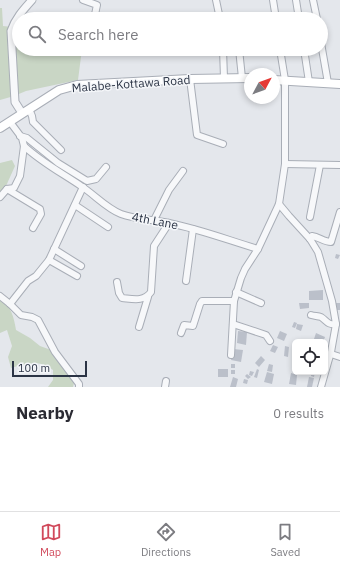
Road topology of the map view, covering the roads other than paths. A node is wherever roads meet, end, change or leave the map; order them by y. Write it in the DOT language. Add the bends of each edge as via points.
graph roads {
  1 [pos="32,0"];
  2 [pos="83,0"];
  3 [pos="216,0"];
  4 [pos="273,0"];
  5 [pos="296,0"];
  6 [pos="313,0"];
  7 [pos="22,12"];
  8 [pos="96,12"];
  9 [pos="219,12"];
  10 [pos="275,12"];
  11 [pos="298,12"];
  12 [pos="316,12"];
  13 [pos="12,28"];
  14 [pos="12,49"];
  15 [pos="12,56"];
  16 [pos="223,56"];
  17 [pos="241,56"];
  18 [pos="281,56"];
  19 [pos="305,56"];
  20 [pos="323,56"];
  21 [pos="244,70"];
  22 [pos="224,78"];
  23 [pos="244,78"];
  24 [pos="190,79"];
  25 [pos="280,80"];
  26 [pos="285,80"];
  27 [pos="309,82"];
  28 [pos="328,83"];
  29 [pos="340,84"];
  30 [pos="26,111"];
  31 [pos="10,122"];
  32 [pos="0,128"];
  33 [pos="20,136"];
  34 [pos="223,144"];
  35 [pos="24,146"];
  36 [pos="61,150"];
  37 [pos="285,164"];
  38 [pos="320,165"];
  39 [pos="340,165"];
  40 [pos="106,167"];
  41 [pos="183,171"];
  42 [pos="83,187"];
  43 [pos="7,190"];
  44 [pos="0,197"];
  45 [pos="280,204"];
  46 [pos="75,205"];
  47 [pos="340,212"];
  48 [pos="310,217"];
  49 [pos="154,220"];
  50 [pos="169,223"];
  51 [pos="108,227"];
  52 [pos="34,228"];
  53 [pos="193,229"];
  54 [pos="310,239"];
  55 [pos="54,249"];
  56 [pos="258,249"];
  57 [pos="49,260"];
  58 [pos="81,266"];
  59 [pos="77,276"];
  60 [pos="186,281"];
  61 [pos="116,282"];
  62 [pos="236,292"];
  63 [pos="0,296"];
  64 [pos="148,297"];
  65 [pos="234,301"];
  66 [pos="332,301"];
  67 [pos="261,302"];
  68 [pos="340,302"];
  69 [pos="10,304"];
  70 [pos="311,315"];
  71 [pos="233,324"];
  72 [pos="337,324"];
  73 [pos="139,327"];
  74 [pos="181,333"];
  75 [pos="270,341"];
  76 [pos="329,352"];
  77 [pos="231,355"];
  78 [pos="340,357"];
  79 [pos="79,387"];
  80 [pos="322,387"];
  1 -- 7 [label="street"];
  2 -- 8 [label="street" via="97,5"];
  3 -- 9 [label="street"];
  4 -- 10 [label="street"];
  5 -- 11 [label="street"];
  6 -- 12 [label="street"];
  13 -- 14 [label="street"];
  15 -- 30 [label="street" via="15,102"];
  16 -- 22 [label="street"];
  17 -- 21 [label="street"];
  18 -- 26 [label="street"];
  19 -- 27 [label="street"];
  20 -- 28 [label="street"];
  22 -- 23 [label="main road, Malabe-Kottawa Road"];
  22 -- 24 [label="main road, Malabe-Kottawa Road"];
  24 -- 30 [label="main road, Malabe-Kottawa Road" via="77,85 59,90"];
  24 -- 34 [label="street" via="197,135"];
  25 -- 26 [label="main road"];
  26 -- 27 [label="main road"];
  26 -- 37 [label="street"];
  27 -- 28 [label="main road"];
  28 -- 29 [label="main road"];
  30 -- 31 [label="main road, Malabe-Kottawa Road"];
  30 -- 36 [label="street" via="32,116 33,122"];
  31 -- 32 [label="main road, Malabe-Kottawa Road"];
  31 -- 33 [label="street"];
  33 -- 35 [label="street"];
  33 -- 40 [label="street" via="87,181 96,179"];
  35 -- 42 [label="street, 4th Lane" via="36,157"];
  35 -- 43 [label="street" via="20,176 14,188"];
  37 -- 38 [label="street"];
  37 -- 45 [label="street"];
  38 -- 39 [label="street"];
  38 -- 48 [label="street"];
  41 -- 49 [label="street" via="169,190"];
  42 -- 46 [label="street"];
  42 -- 49 [label="street, 4th Lane" via="121,214 141,220"];
  43 -- 44 [label="street"];
  43 -- 52 [label="street" via="40,208 41,214"];
  45 -- 54 [label="street"];
  45 -- 56 [label="street"];
  46 -- 51 [label="street"];
  46 -- 55 [label="street"];
  47 -- 54 [label="street" via="331,242 324,242 312,236"];
  49 -- 50 [label="street, 4th Lane"];
  50 -- 53 [label="street, 4th Lane"];
  50 -- 64 [label="street" via="154,246 151,292"];
  53 -- 56 [label="street, 4th Lane"];
  53 -- 60 [label="street"];
  54 -- 66 [label="street" via="318,252"];
  55 -- 57 [label="street"];
  55 -- 58 [label="street"];
  56 -- 62 [label="street" via="245,269"];
  57 -- 59 [label="street"];
  57 -- 69 [label="street"];
  61 -- 64 [label="street" via="122,298"];
  62 -- 65 [label="street"];
  62 -- 67 [label="street"];
  63 -- 69 [label="street"];
  64 -- 73 [label="street"];
  65 -- 71 [label="street"];
  65 -- 74 [label="street" via="202,301 193,326 184,325"];
  66 -- 68 [label="street"];
  66 -- 72 [label="street"];
  69 -- 79 [label="street" via="21,315 38,320 55,352"];
  70 -- 72 [label="street" via="322,318 331,325"];
  71 -- 75 [label="street" via="266,335"];
  71 -- 77 [label="street"];
  72 -- 76 [label="street"];
  76 -- 78 [label="street"];
  76 -- 80 [label="street"];
}
